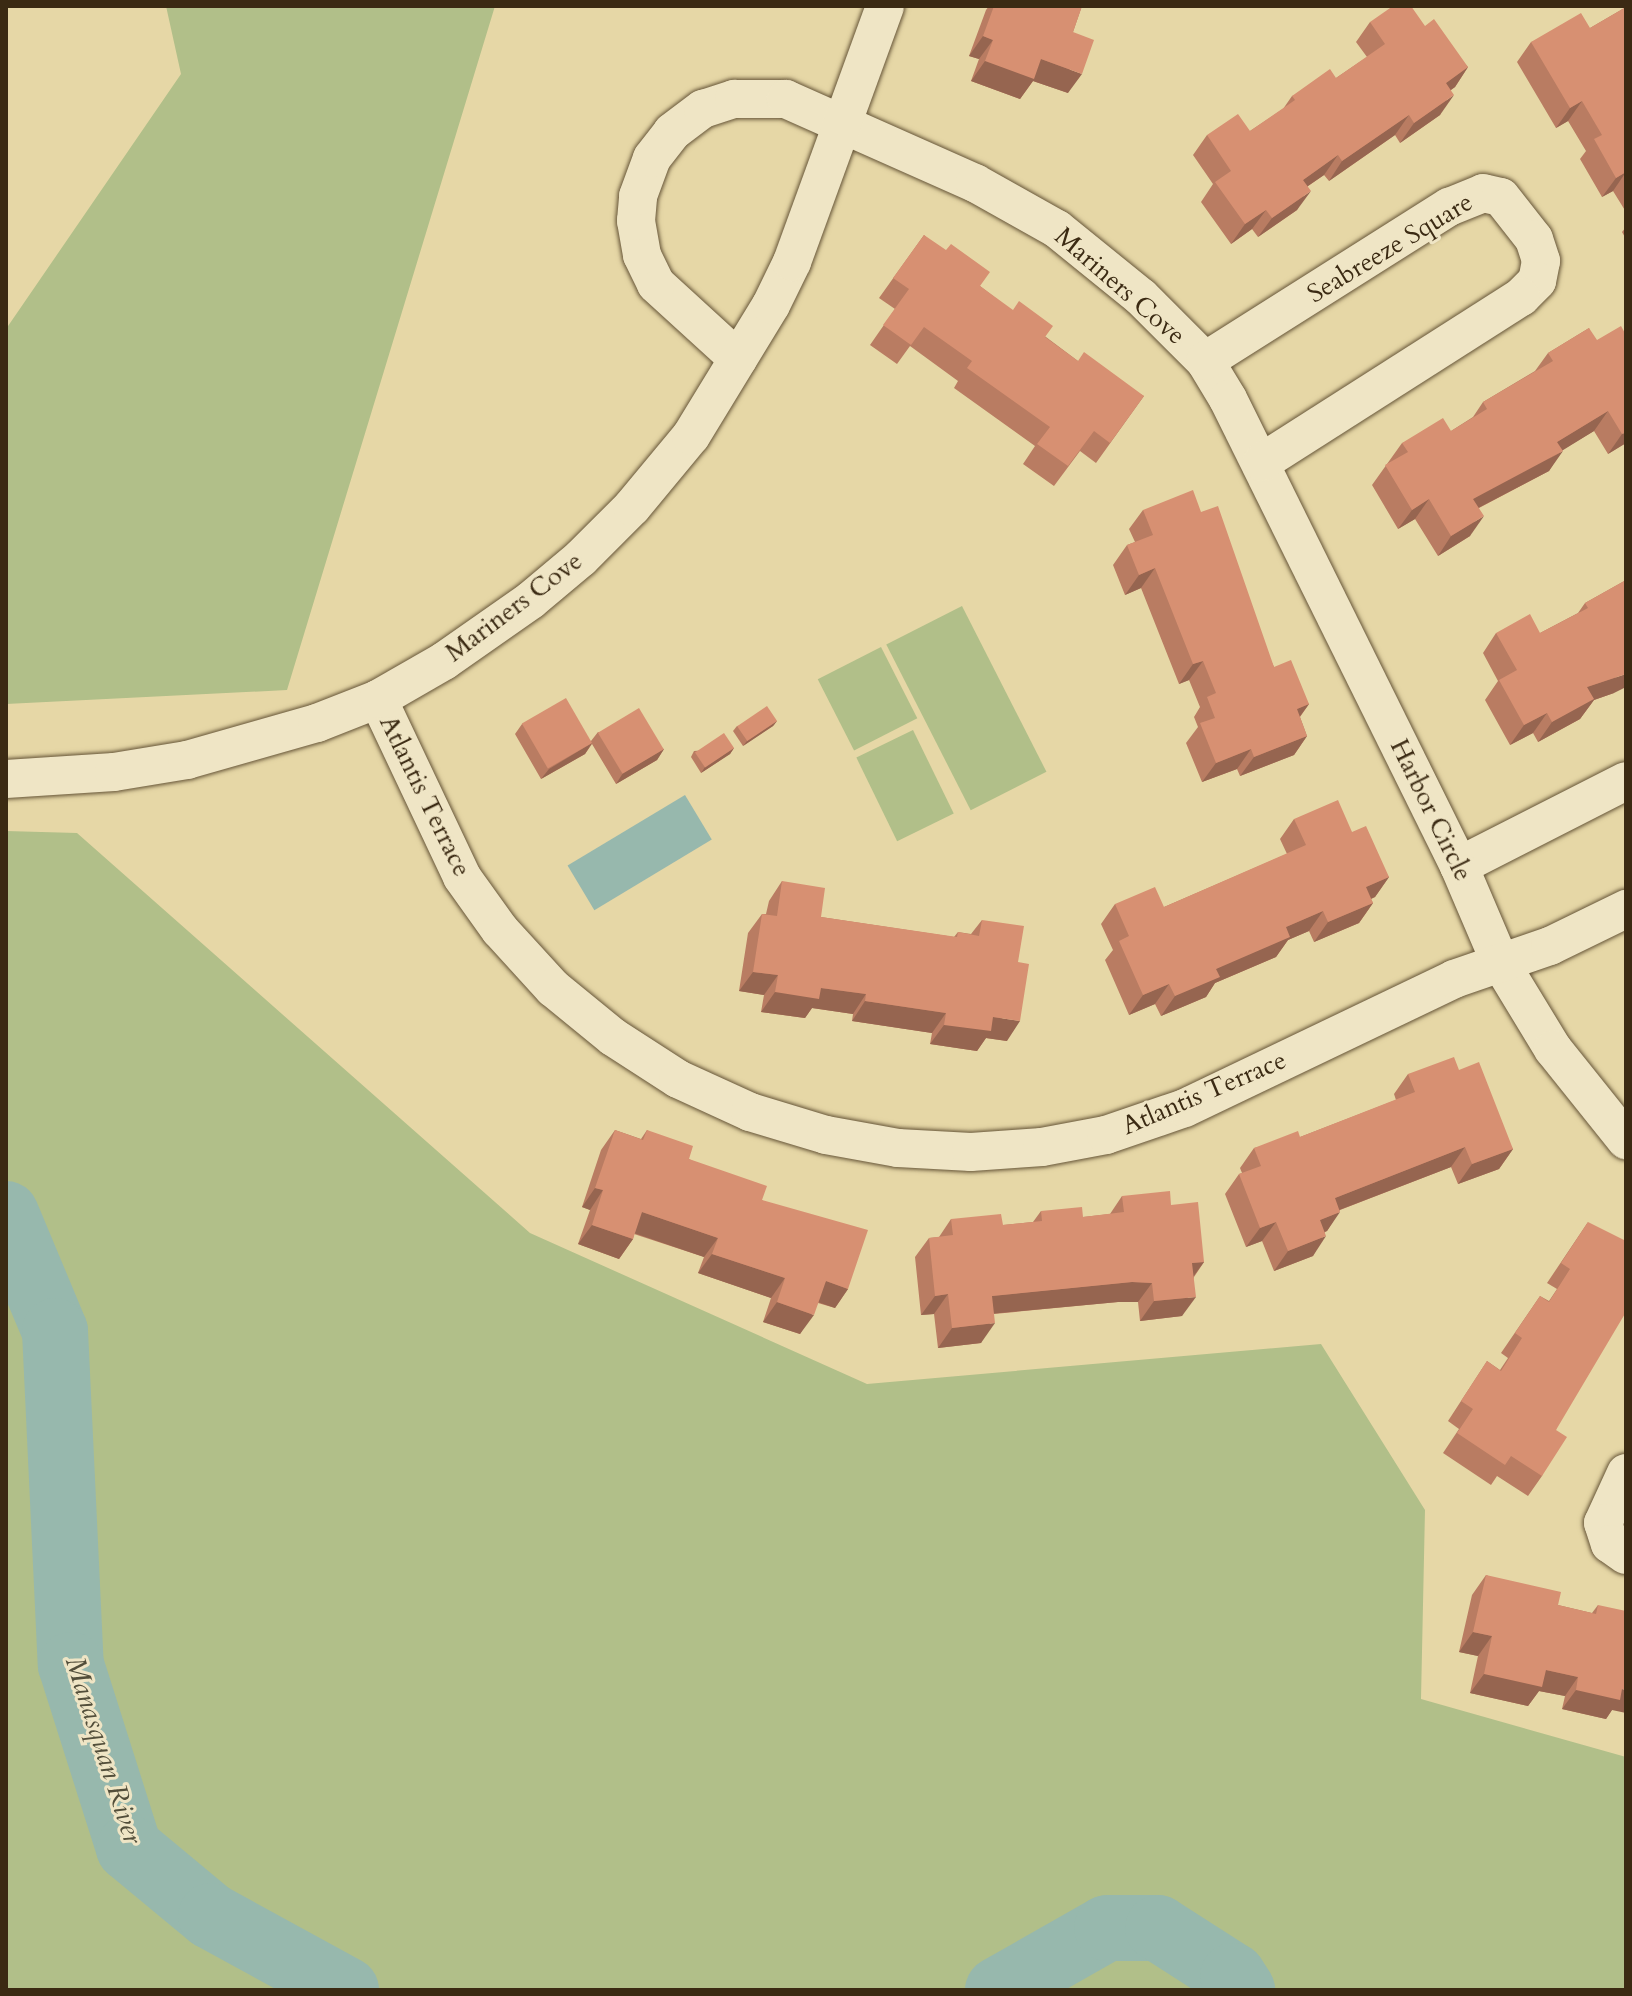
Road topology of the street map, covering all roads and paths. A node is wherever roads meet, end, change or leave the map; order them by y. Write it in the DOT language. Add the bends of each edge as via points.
graph roads {
  1 [pos="885,6"];
  2 [pos="842,125"];
  3 [pos="738,359"];
  4 [pos="1205,361"];
  5 [pos="1262,462"];
  6 [pos="378,699"];
  7 [pos="6,779"];
  8 [pos="1626,781"];
  9 [pos="1459,866"];
  10 [pos="1626,909"];
  11 [pos="1500,962"];
  12 [pos="1626,1140"];
  13 [pos="1626,1473"];
  14 [pos="1626,1555"];
  1 -- 2 [label="street, Mariners Cove"];
  2 -- 3 [label="street, Mariners Cove" via="792,262"];
  2 -- 3 [label="street" via="786,99 734,99 703,109 672,132 652,158 638,196 642,255 656,284 680,311"];
  2 -- 4 [label="street, Mariners Cove" via="975,183 1057,229 1141,297"];
  3 -- 6 [label="street, Mariners Cove" via="691,436 581,558 531,600"];
  4 -- 5 [label="street, Mariners Cove"];
  4 -- 5 [label="street, Seabreeze Square" via="1449,207 1483,193 1501,197 1534,239 1541,261 1537,281 1521,297"];
  5 -- 9 [label="street, Harbor Circle"];
  6 -- 7 [label="street, Mariners Cove" via="258,742 187,760 114,772"];
  6 -- 11 [label="street, Atlantis Terrace" via="462,877 500,930 553,988 613,1037 678,1079 750,1112 826,1135 898,1148 971,1152 1106,1135 1185,1108"];
  8 -- 9 [label="street"];
  9 -- 11 [label="street, Harbor Circle"];
  10 -- 11 [label="street, Atlantis Terrace" via="1550,946"];
  11 -- 12 [label="street, Harbor Circle" via="1561,1059"];
  13 -- 14 [label="street" via="1603,1523 1610,1544"];
}
